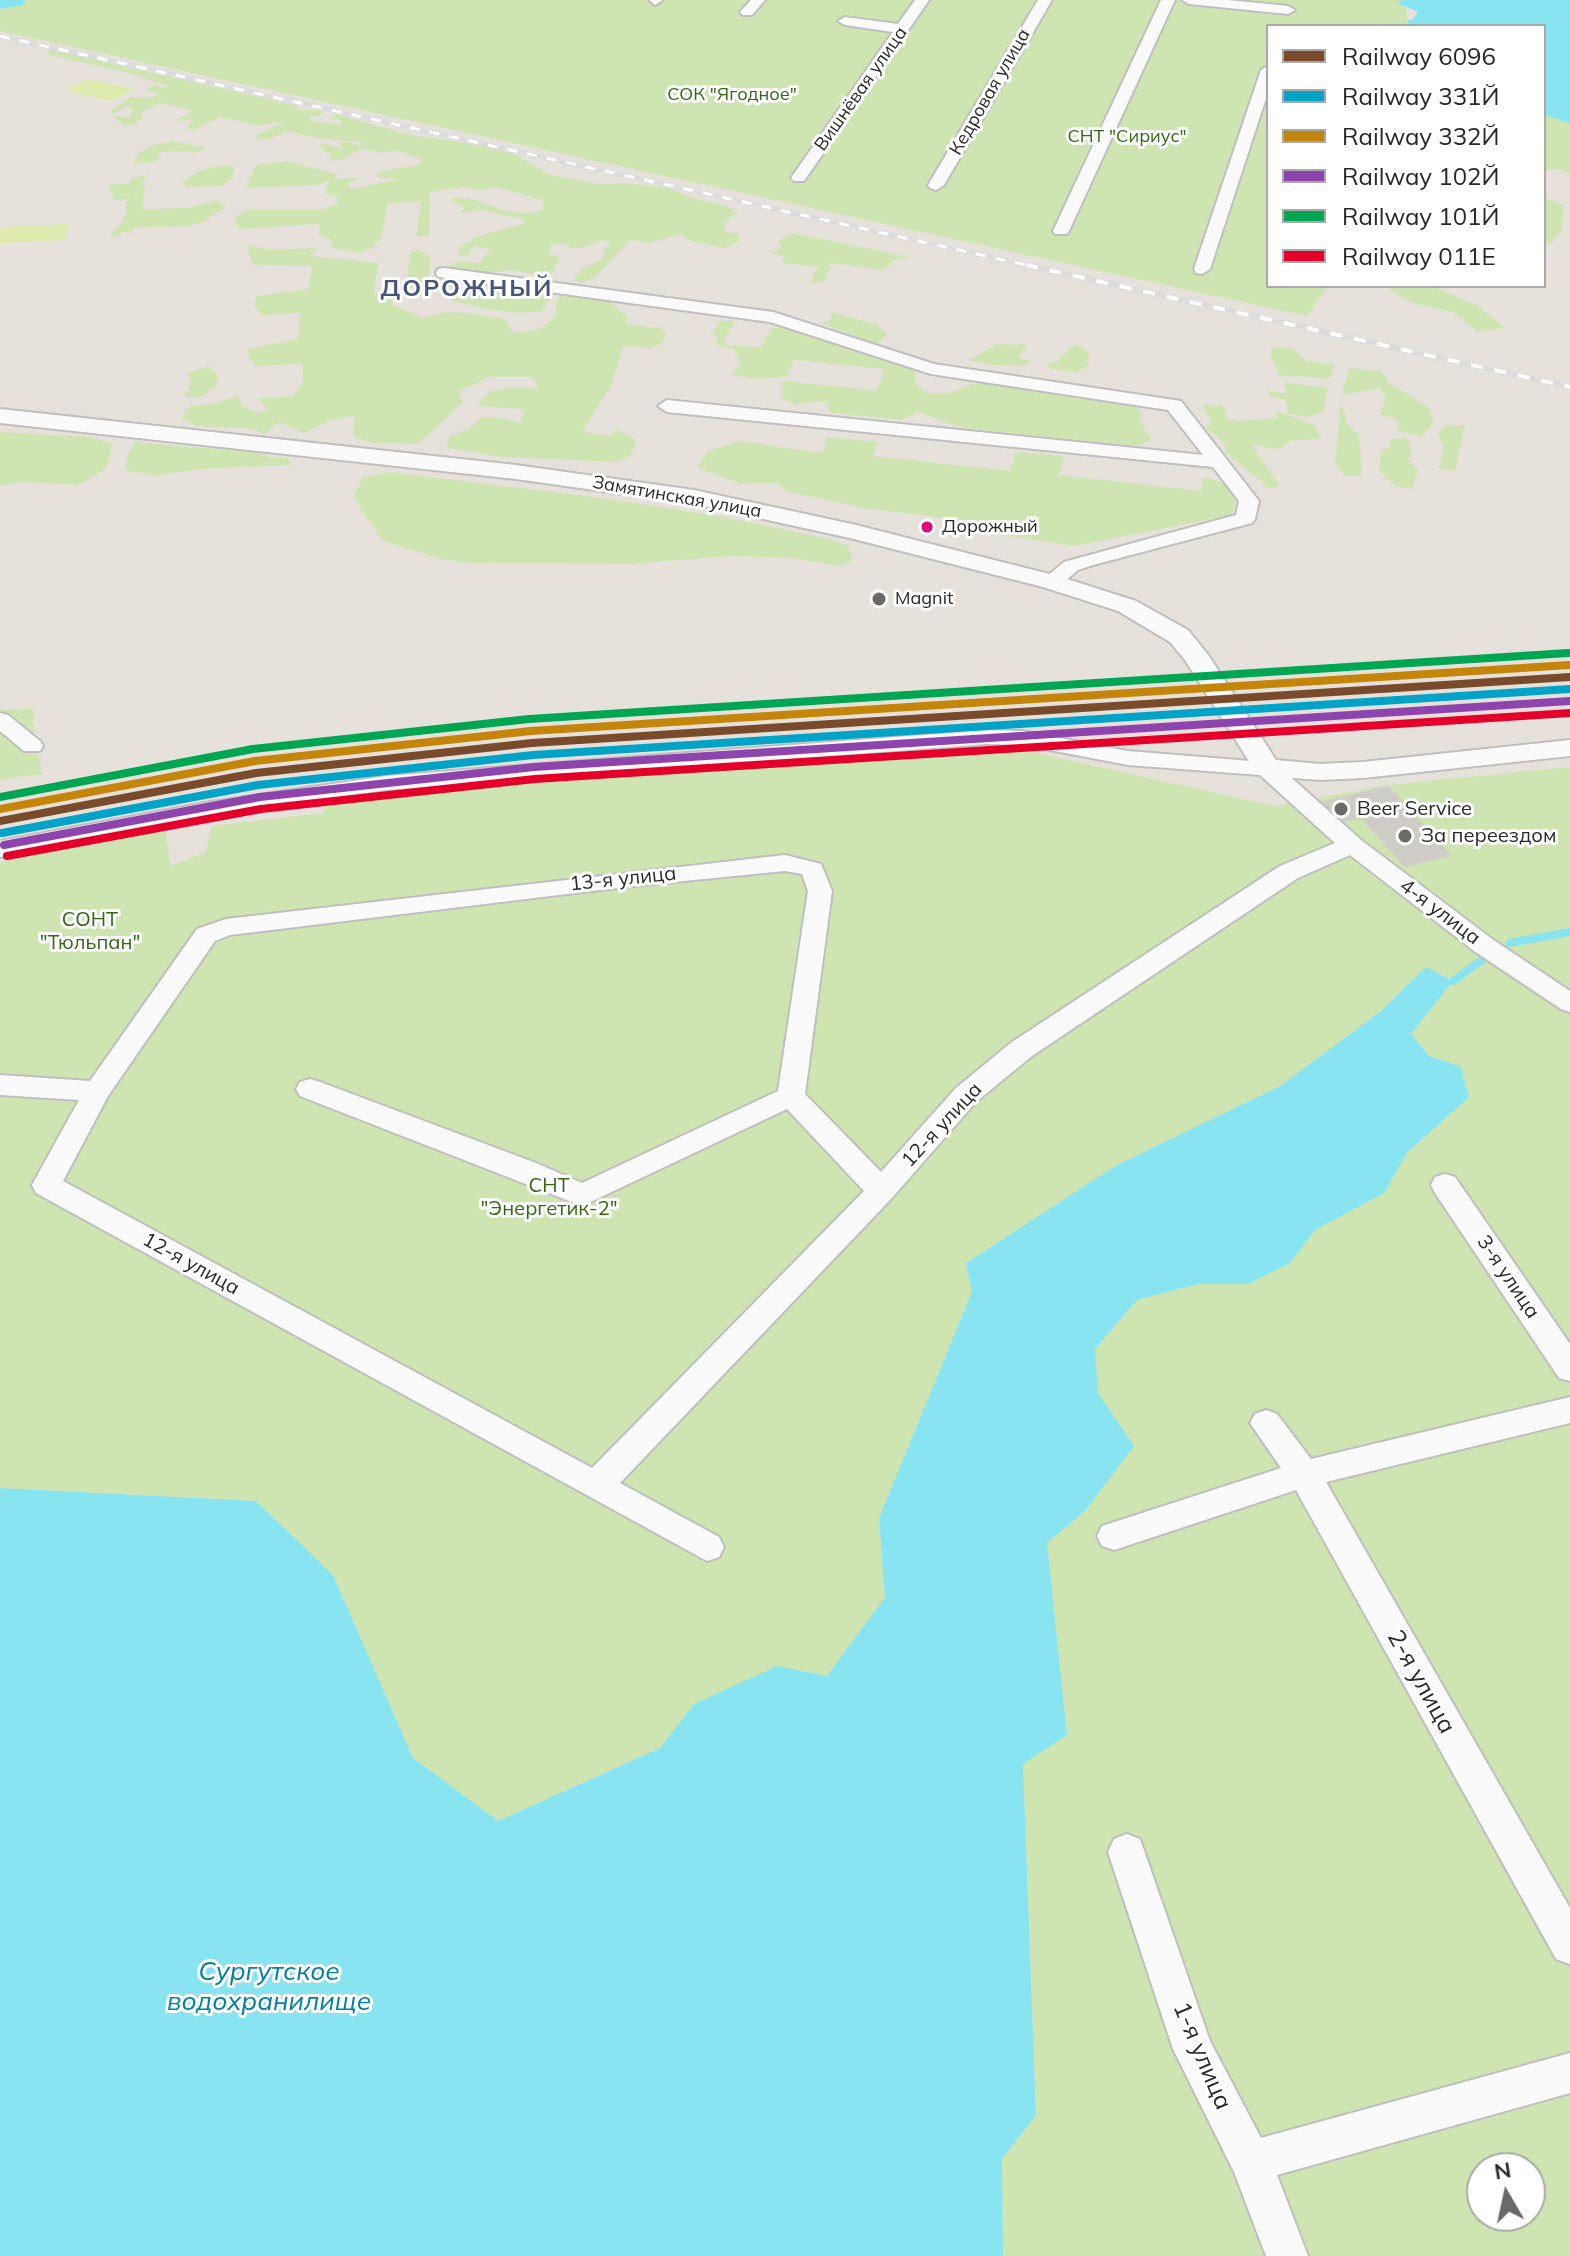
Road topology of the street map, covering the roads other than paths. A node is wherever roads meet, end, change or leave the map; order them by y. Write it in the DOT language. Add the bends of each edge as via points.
graph roads {
  1 [pos="758,0"];
  2 [pos="922,0"];
  3 [pos="1045,0"];
  4 [pos="1168,0"];
  5 [pos="1189,0"];
  6 [pos="1290,5"];
  7 [pos="747,12"];
  8 [pos="846,18"];
  9 [pos="1284,24"];
  10 [pos="902,29"];
  11 [pos="1266,76"];
  12 [pos="799,178"];
  13 [pos="936,185"];
  14 [pos="1061,231"];
  15 [pos="1202,269"];
  16 [pos="444,273"];
  17 [pos="667,406"];
  18 [pos="0,416"];
  19 [pos="1218,462"];
  20 [pos="1052,582"];
  21 [pos="0,720"];
  22 [pos="32,746"];
  23 [pos="1570,748"];
  24 [pos="1267,768"];
  25 [pos="1352,845"];
  26 [pos="0,849"];
  27 [pos="206,935"];
  28 [pos="1570,1003"];
  29 [pos="0,1085"];
  30 [pos="310,1089"];
  31 [pos="97,1091"];
  32 [pos="791,1096"];
  33 [pos="1445,1185"];
  34 [pos="881,1191"];
  35 [pos="1570,1369"];
  36 [pos="1570,1410"];
  37 [pos="1266,1423"];
  38 [pos="1304,1474"];
  39 [pos="597,1485"];
  40 [pos="1114,1536"];
  41 [pos="707,1547"];
  42 [pos="1127,1852"];
  43 [pos="1570,1945"];
  44 [pos="1570,2073"];
  45 [pos="1251,2162"];
  46 [pos="1287,2256"];
  1 -- 7 [label="street"];
  2 -- 10 [label="street, Вишнёвая улица"];
  3 -- 13 [label="street, Кедровая улица"];
  4 -- 14 [label="street"];
  5 -- 6 [label="street"];
  6 -- 9 [label="street"];
  8 -- 10 [label="street"];
  10 -- 12 [label="street, Вишнёвая улица"];
  11 -- 15 [label="street"];
  16 -- 19 [label="street" via="773,317 931,369 1174,405"];
  17 -- 19 [label="street"];
  18 -- 20 [label="street, Замятинская улица" via="516,472 678,495 852,531"];
  19 -- 20 [label="street" via="1249,501 1245,519 1086,561"];
  20 -- 24 [label="street, Замятинская улица" via="1127,606 1179,636"];
  21 -- 22 [label="street"];
  23 -- 24 [label="street" via="1363,770"];
  24 -- 25 [label="street, 4-я улица"];
  24 -- 26 [label="street" via="1128,758 1023,738 855,745 386,783"];
  25 -- 28 [label="street, 4-я улица" via="1483,945"];
  25 -- 34 [label="street, 12-я улица" via="1289,872 1022,1049 966,1095"];
  27 -- 31 [label="street, 12-я улица"];
  27 -- 32 [label="street, 13-я улица" via="226,927 633,878 785,863 812,869 820,891"];
  29 -- 31 [label="street"];
  30 -- 32 [label="street" via="582,1195"];
  31 -- 39 [label="street, 12-я улица" via="46,1185"];
  32 -- 34 [label="street"];
  33 -- 35 [label="street, 3-я улица"];
  34 -- 39 [label="street, 12-я улица"];
  36 -- 38 [label="street"];
  37 -- 38 [label="street, 2-я улица"];
  38 -- 40 [label="street"];
  38 -- 43 [label="street, 2-я улица"];
  39 -- 41 [label="street, 12-я улица"];
  42 -- 45 [label="street, 1-я улица" via="1193,2049"];
  44 -- 45 [label="street"];
  45 -- 46 [label="street, 1-я улица"];
}
